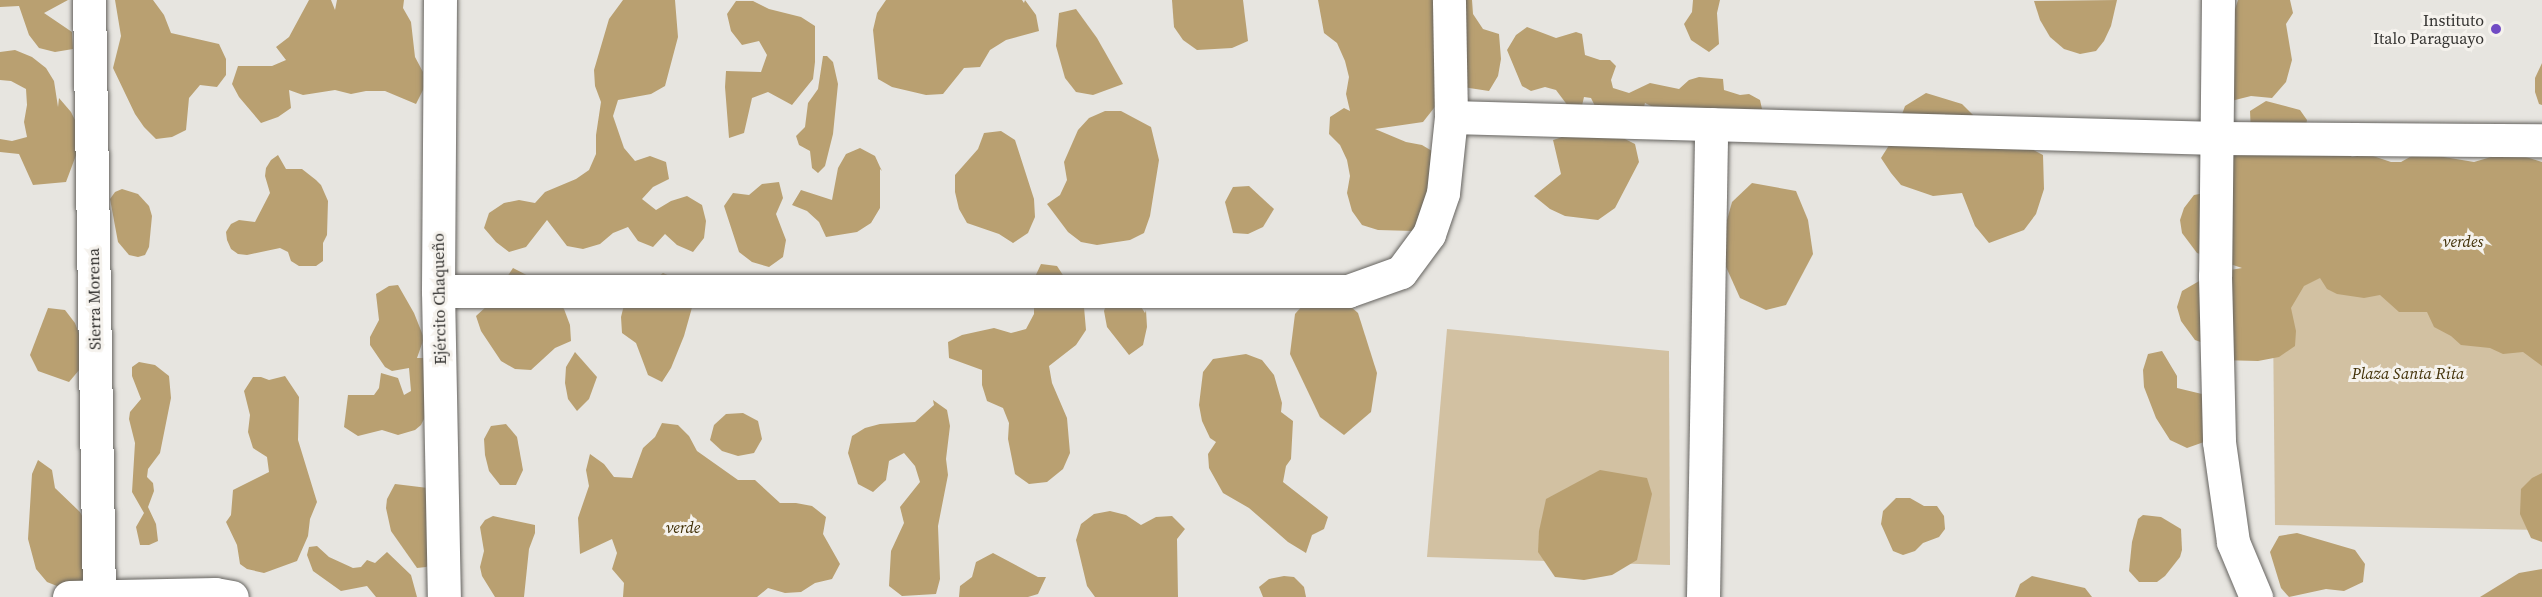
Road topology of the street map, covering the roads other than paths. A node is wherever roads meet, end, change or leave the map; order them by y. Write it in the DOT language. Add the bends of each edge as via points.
graph roads {
  1 [pos="89,0"];
  2 [pos="440,0"];
  3 [pos="1449,0"];
  4 [pos="2218,0"];
  5 [pos="1451,117"];
  6 [pos="1711,124"];
  7 [pos="2218,138"];
  8 [pos="2542,140"];
  9 [pos="438,291"];
  10 [pos="89,597"];
  11 [pos="232,597"];
  12 [pos="444,597"];
  13 [pos="1703,597"];
  14 [pos="2256,597"];
  1 -- 10 [label="street, Sierra Morena"];
  2 -- 9 [label="street, Ejército Chaqueño"];
  3 -- 5 [label="street"];
  4 -- 7 [label="street"];
  5 -- 6 [label="street"];
  5 -- 9 [label="street" via="1443,193 1429,234 1401,272 1348,291"];
  6 -- 7 [label="street"];
  6 -- 13 [label="street"];
  7 -- 8 [label="street"];
  7 -- 14 [label="street" via="2215,276 2219,442 2232,542"];
  9 -- 12 [label="street, Ejército Chaqueño"];
  10 -- 11 [label="street"];
}
